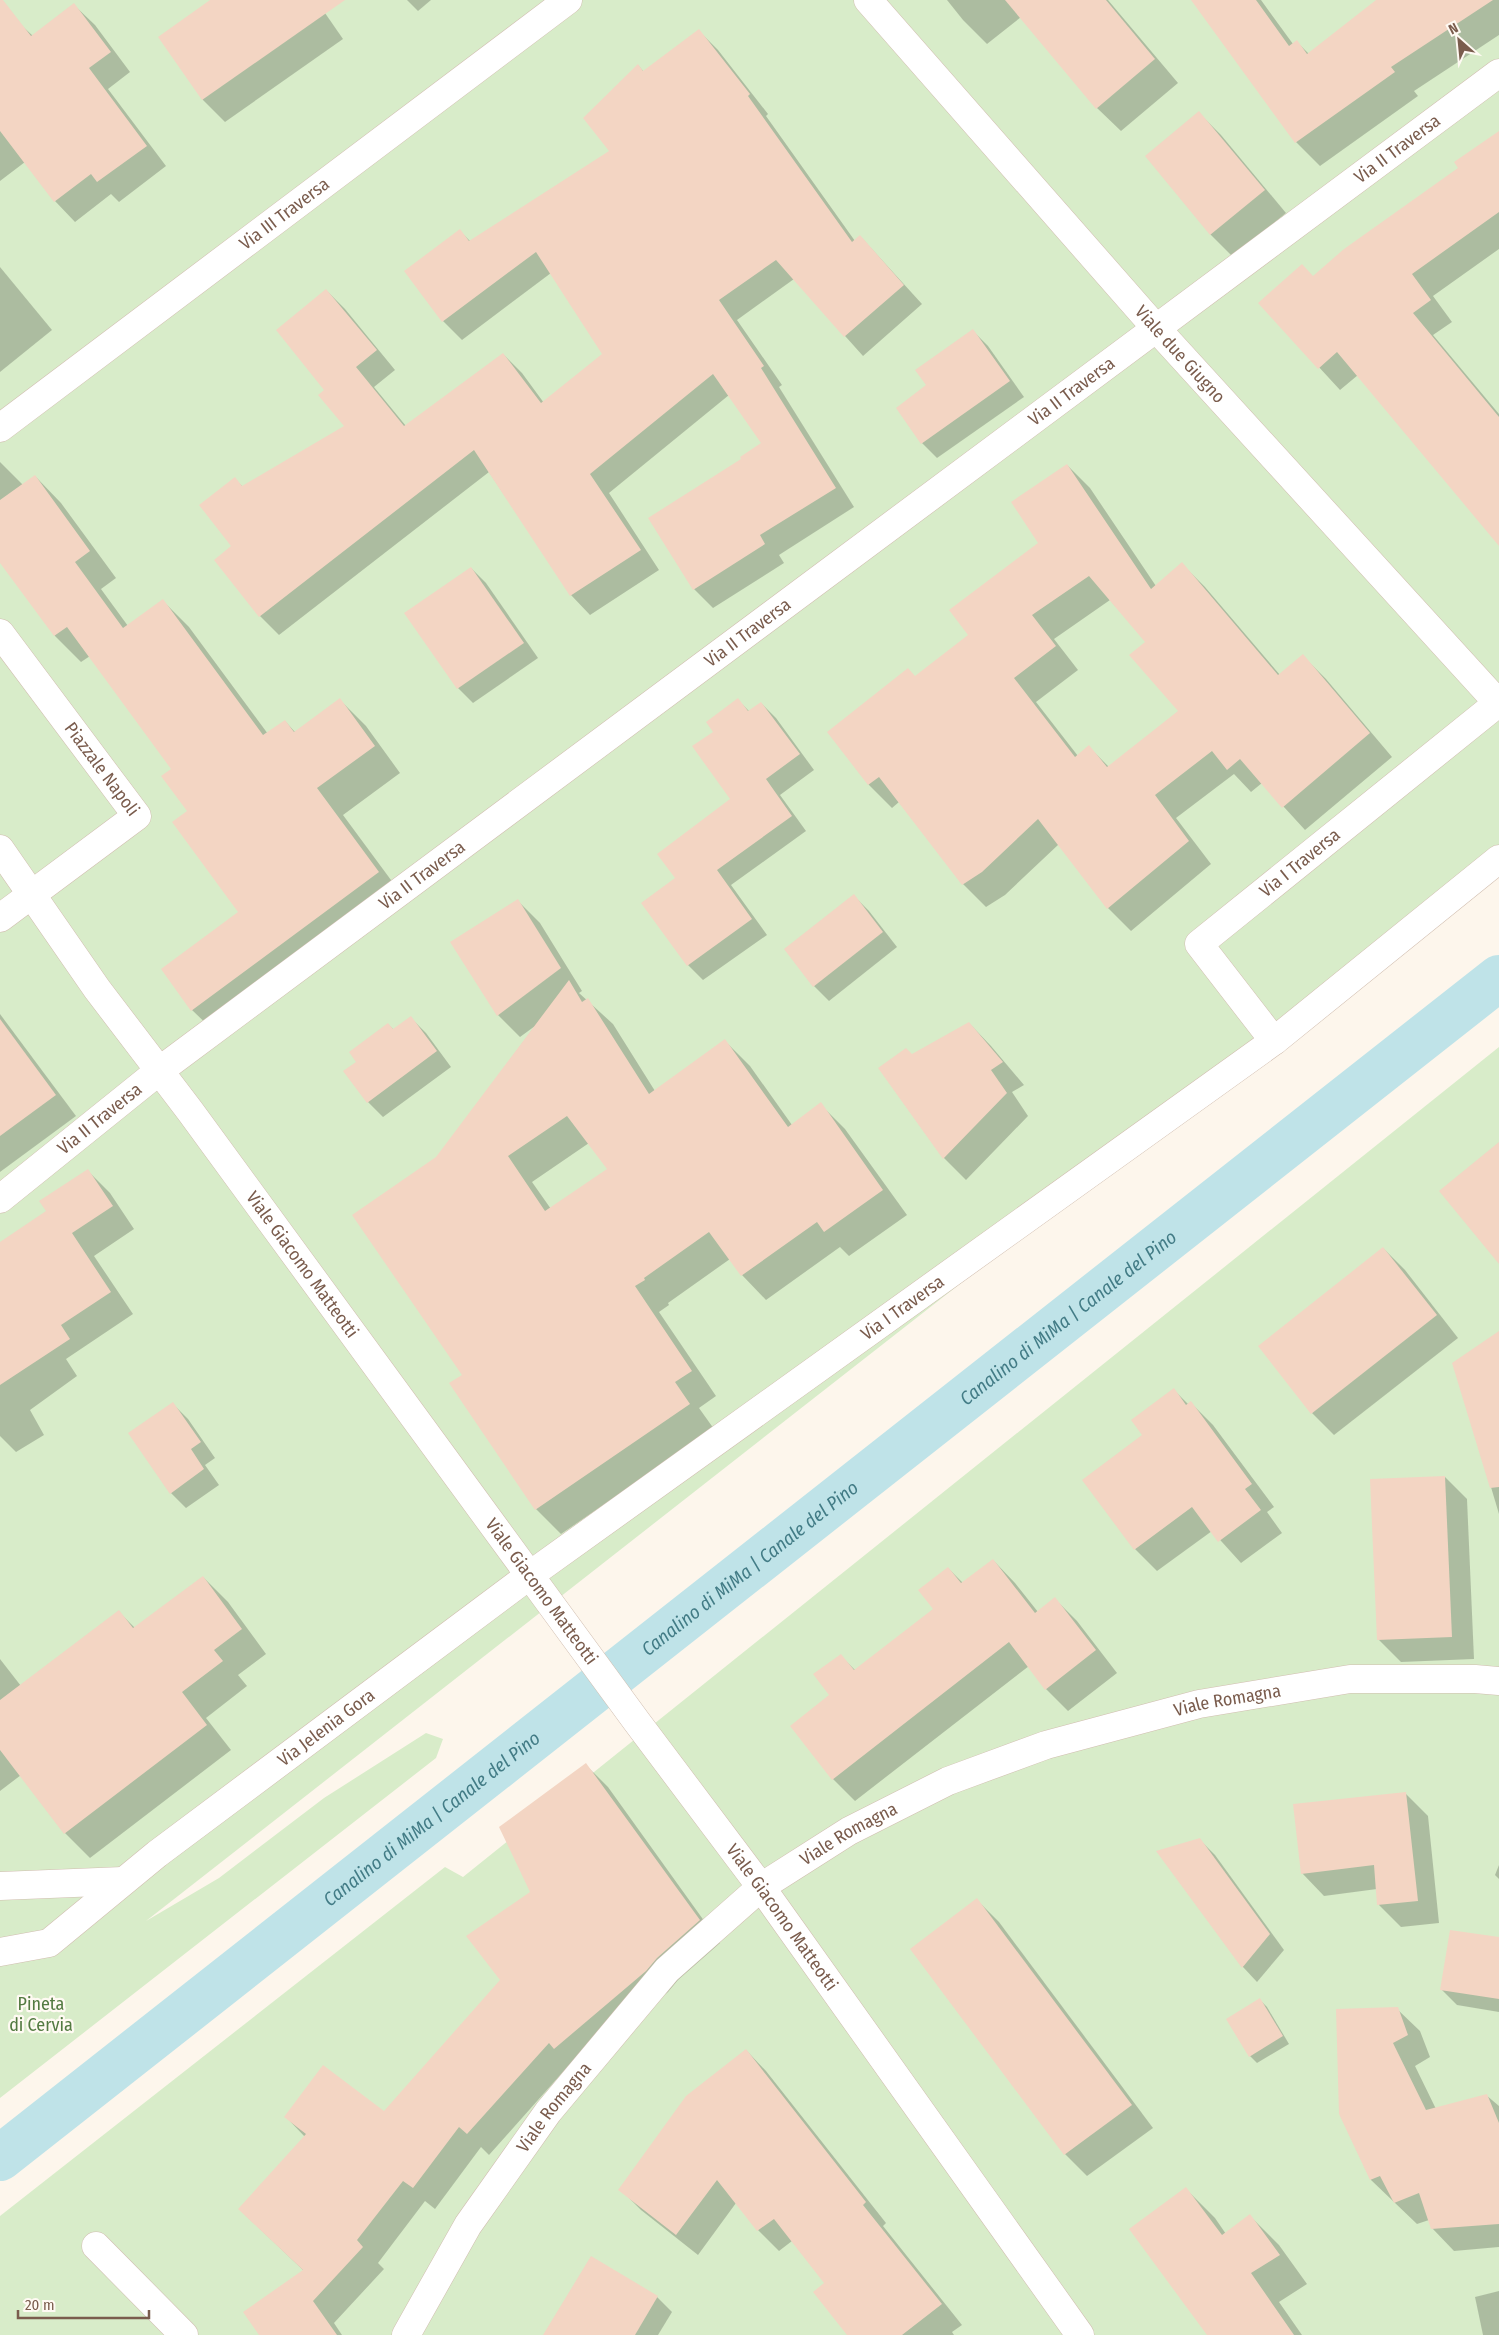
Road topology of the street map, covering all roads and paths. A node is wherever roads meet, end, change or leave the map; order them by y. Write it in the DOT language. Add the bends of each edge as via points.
graph roads {
  1 [pos="568,0"];
  2 [pos="868,0"];
  3 [pos="1499,73"];
  4 [pos="1156,327"];
  5 [pos="0,428"];
  6 [pos="0,633"];
  7 [pos="1498,704"];
  8 [pos="0,849"];
  9 [pos="1499,859"];
  10 [pos="33,894"];
  11 [pos="0,918"];
  12 [pos="1274,1041"];
  13 [pos="159,1071"];
  14 [pos="0,1199"];
  15 [pos="530,1575"];
  16 [pos="1499,1681"];
  17 [pos="123,1882"];
  18 [pos="0,1886"];
  19 [pos="761,1887"];
  20 [pos="0,1952"];
  21 [pos="96,2246"];
  22 [pos="184,2335"];
  23 [pos="406,2335"];
  24 [pos="1080,2335"];
  1 -- 5 [label="street, Via III Traversa"];
  2 -- 4 [label="street, Viale due Giugno"];
  3 -- 4 [label="street, Via II Traversa"];
  4 -- 7 [label="street, Viale due Giugno"];
  4 -- 13 [label="street, Via II Traversa"];
  6 -- 10 [label="street, Piazzale Napoli" via="137,816"];
  7 -- 12 [label="street, Via I Traversa" via="1199,944"];
  8 -- 10 [label="street, Viale Giacomo Matteotti"];
  9 -- 12 [label="street, Via I Traversa"];
  10 -- 11 [label="street, Piazzale Napoli"];
  10 -- 13 [label="street, Viale Giacomo Matteotti" via="97,989"];
  12 -- 15 [label="street, Via I Traversa"];
  13 -- 14 [label="street, Via II Traversa"];
  13 -- 15 [label="street, Viale Giacomo Matteotti"];
  15 -- 17 [label="street, Via Jelenia Gora"];
  15 -- 19 [label="street, Viale Giacomo Matteotti"];
  16 -- 19 [label="street, Viale Romagna" via="1475,1678 1350,1679 1199,1704 1046,1745 948,1781 849,1831"];
  17 -- 18 [label="street"];
  17 -- 20 [label="street, Via Jelenia Gora" via="49,1943"];
  19 -- 23 [label="street, Viale Romagna" via="667,1970 548,2112 468,2225"];
  19 -- 24 [label="street, Viale Giacomo Matteotti"];
  21 -- 22 [label="street"];
}
